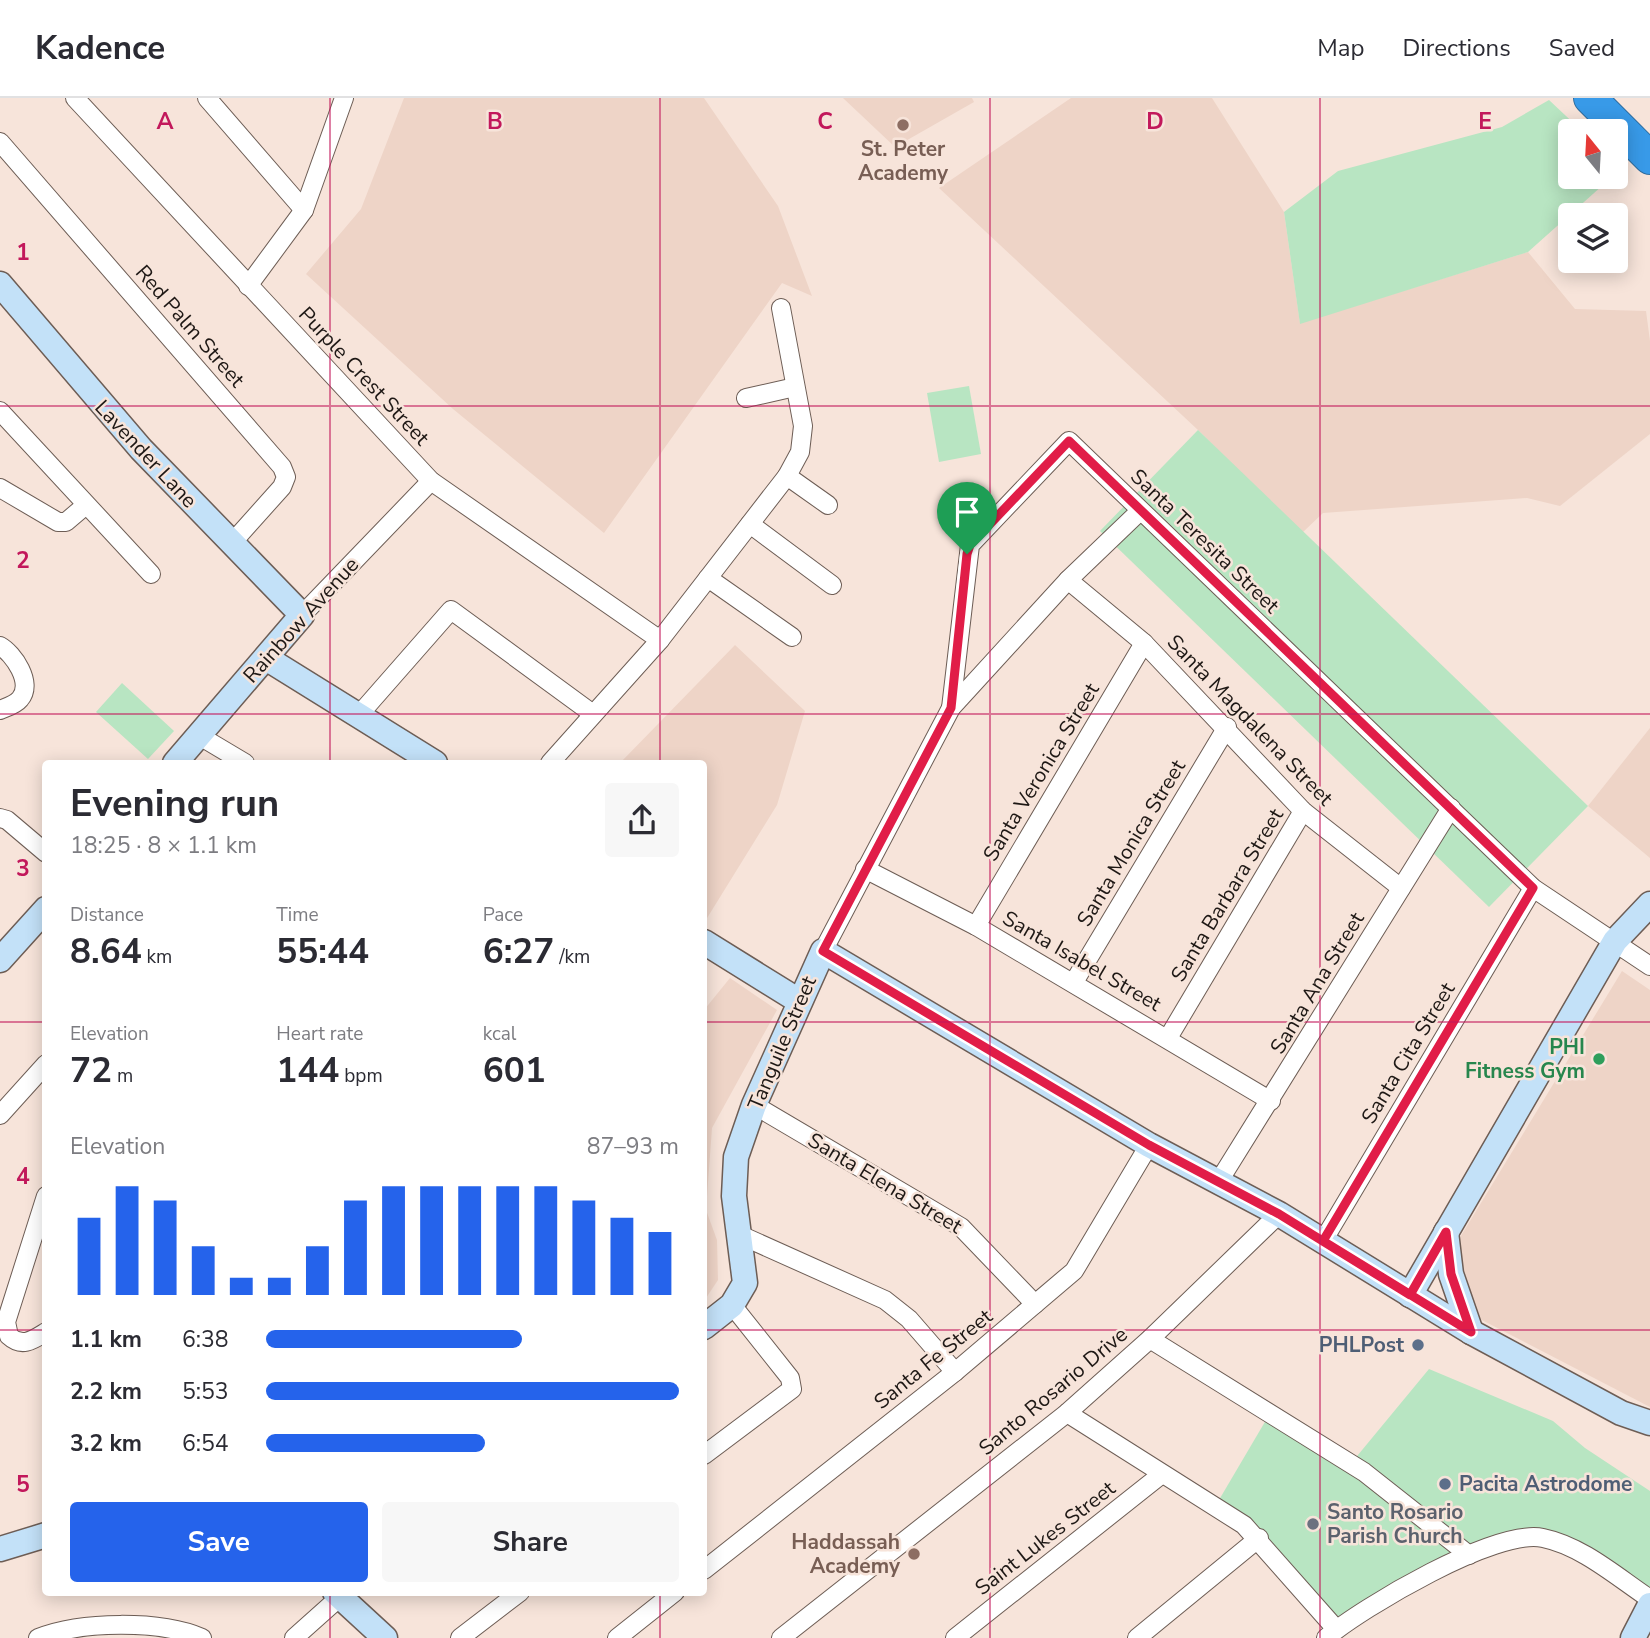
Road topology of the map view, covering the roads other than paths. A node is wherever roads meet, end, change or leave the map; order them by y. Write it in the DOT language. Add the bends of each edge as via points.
graph roads {
  1 [pos="75,98"];
  2 [pos="207,98"];
  3 [pos="344,98"];
  4 [pos="1590,98"];
  5 [pos="0,142"];
  6 [pos="1650,158"];
  7 [pos="304,210"];
  8 [pos="0,284"];
  9 [pos="248,286"];
  10 [pos="781,308"];
  11 [pos="795,387"];
  12 [pos="746,398"];
  13 [pos="0,411"];
  14 [pos="787,476"];
  15 [pos="431,481"];
  16 [pos="0,488"];
  17 [pos="86,505"];
  18 [pos="828,505"];
  19 [pos="1140,511"];
  20 [pos="750,524"];
  21 [pos="231,544"];
  22 [pos="151,574"];
  23 [pos="708,578"];
  24 [pos="1068,580"];
  25 [pos="832,585"];
  26 [pos="302,615"];
  27 [pos="792,636"];
  28 [pos="660,640"];
  29 [pos="1144,643"];
  30 [pos="0,646"];
  31 [pos="266,659"];
  32 [pos="951,708"];
  33 [pos="0,710"];
  34 [pos="593,714"];
  35 [pos="358,716"];
  36 [pos="1227,727"];
  37 [pos="198,735"];
  38 [pos="177,760"];
  39 [pos="240,760"];
  40 [pos="430,760"];
  41 [pos="553,760"];
  42 [pos="1451,808"];
  43 [pos="1303,811"];
  44 [pos="0,818"];
  45 [pos="42,850"];
  46 [pos="865,869"];
  47 [pos="1401,888"];
  48 [pos="1533,888"];
  49 [pos="1650,904"];
  50 [pos="42,913"];
  51 [pos="976,926"];
  52 [pos="1615,941"];
  53 [pos="707,944"];
  54 [pos="823,951"];
  55 [pos="0,960"];
  56 [pos="1650,966"];
  57 [pos="1074,982"];
  58 [pos="799,1001"];
  59 [pos="1168,1038"];
  60 [pos="42,1068"];
  61 [pos="1271,1101"];
  62 [pos="754,1105"];
  63 [pos="0,1115"];
  64 [pos="1149,1145"];
  65 [pos="1219,1181"];
  66 [pos="42,1209"];
  67 [pos="1279,1214"];
  68 [pos="1446,1232"];
  69 [pos="738,1234"];
  70 [pos="1323,1241"];
  71 [pos="1410,1295"];
  72 [pos="1035,1304"];
  73 [pos="732,1305"];
  74 [pos="707,1325"];
  75 [pos="1471,1332"];
  76 [pos="42,1334"];
  77 [pos="1150,1339"];
  78 [pos="955,1372"];
  79 [pos="1068,1413"];
  80 [pos="1650,1423"];
  81 [pos="707,1453"];
  82 [pos="1162,1474"];
  83 [pos="42,1536"];
  84 [pos="1259,1538"];
  85 [pos="0,1549"];
  86 [pos="1469,1555"];
  87 [pos="707,1568"];
  88 [pos="339,1596"];
  89 [pos="343,1596"];
  90 [pos="515,1596"];
  91 [pos="670,1596"];
  92 [pos="1650,1599"];
  93 [pos="1650,1605"];
  94 [pos="1331,1634"];
  95 [pos="38,1638"];
  96 [pos="202,1638"];
  97 [pos="293,1638"];
  98 [pos="385,1638"];
  99 [pos="460,1638"];
  100 [pos="617,1638"];
  101 [pos="781,1638"];
  102 [pos="956,1638"];
  103 [pos="1137,1638"];
  104 [pos="1633,1638"];
  1 -- 9 [label="street, Purple Crest Street"];
  2 -- 7 [label="street"];
  3 -- 7 [label="street"];
  4 -- 6 [label="highway"];
  5 -- 21 [label="street, Red Palm Street" via="282,467 286,477 282,487"];
  7 -- 9 [label="street"];
  8 -- 21 [label="street, Lavender Lane" via="86,388"];
  9 -- 15 [label="street, Purple Crest Street"];
  10 -- 11 [label="street"];
  11 -- 12 [label="street"];
  11 -- 14 [label="street" via="803,426 800,453"];
  13 -- 17 [label="street"];
  14 -- 18 [label="street"];
  14 -- 20 [label="street"];
  15 -- 26 [label="street, Rainbow Avenue"];
  15 -- 28 [label="street, Purple Crest Street"];
  16 -- 17 [label="street" via="58,522 66,522"];
  17 -- 22 [label="street"];
  19 -- 24 [label="street, Tanguile Street"];
  19 -- 32 [label="street, Santa Teresita Street" via="1067,441 970,545"];
  19 -- 42 [label="street, Santa Teresita Street"];
  20 -- 23 [label="street"];
  20 -- 25 [label="street"];
  21 -- 26 [label="street, Lavender Lane"];
  23 -- 27 [label="street"];
  23 -- 28 [label="street"];
  24 -- 29 [label="street, Santa Magdalena Street"];
  24 -- 32 [label="street, Tanguile Street"];
  26 -- 31 [label="street, Rainbow Avenue"];
  28 -- 34 [label="street"];
  29 -- 36 [label="street, Santa Magdalena Street"];
  29 -- 51 [label="street, Santa Veronica Street"];
  30 -- 33 [label="street" via="15,657 24,691 20,699"];
  31 -- 35 [label="street"];
  31 -- 37 [label="street, Rainbow Avenue"];
  32 -- 46 [label="street, Tanguile Street"];
  34 -- 35 [label="street" via="451,610"];
  34 -- 41 [label="street"];
  35 -- 40 [label="street"];
  36 -- 43 [label="street, Santa Magdalena Street"];
  36 -- 57 [label="street, Santa Monica Street"];
  37 -- 38 [label="street, Rainbow Avenue"];
  37 -- 39 [label="street"];
  42 -- 47 [label="street, Santa Ana Street"];
  42 -- 48 [label="street, Santa Teresita Street"];
  43 -- 47 [label="street, Santa Magdalena Street"];
  43 -- 59 [label="street, Santa Barbara Street"];
  44 -- 45 [label="street"];
  46 -- 51 [label="street, Santa Isabel Street"];
  46 -- 54 [label="street, Tanguile Street"];
  47 -- 61 [label="street, Santa Ana Street"];
  48 -- 52 [label="street, Santa Teresita Street"];
  48 -- 70 [label="street, Santa Cita Street"];
  49 -- 52 [label="street"];
  50 -- 55 [label="street"];
  51 -- 57 [label="street, Santa Isabel Street"];
  52 -- 56 [label="street, Santa Teresita Street"];
  52 -- 68 [label="street"];
  53 -- 58 [label="street"];
  54 -- 58 [label="street, Tanguile Street"];
  54 -- 64 [label="street"];
  57 -- 59 [label="street, Santa Isabel Street"];
  58 -- 62 [label="street, Tanguile Street"];
  59 -- 61 [label="street, Santa Isabel Street"];
  60 -- 63 [label="street"];
  61 -- 65 [label="street, Santa Ana Street"];
  62 -- 69 [label="street, Tanguile Street" via="736,1157"];
  62 -- 72 [label="street, Santa Elena Street" via="961,1227"];
  64 -- 65 [label="street"];
  64 -- 72 [label="street, Santa Fe Street" via="1074,1271"];
  65 -- 67 [label="street"];
  66 -- 76 [label="street" via="6,1322 15,1341 28,1343"];
  67 -- 70 [label="street"];
  67 -- 77 [label="street"];
  68 -- 71 [label="street"];
  68 -- 75 [label="street" via="1451,1274"];
  69 -- 73 [label="street, Tanguile Street" via="745,1283"];
  69 -- 78 [label="street" via="885,1300 909,1319"];
  70 -- 71 [label="street"];
  71 -- 75 [label="street"];
  72 -- 78 [label="street, Santa Fe Street"];
  73 -- 74 [label="street, Tanguile Street"];
  73 -- 81 [label="street" via="790,1378 792,1388"];
  75 -- 80 [label="street" via="1621,1413"];
  77 -- 79 [label="street, Santo Rosario Drive"];
  77 -- 86 [label="street, Santo Rosario Drive" via="1364,1472"];
  78 -- 87 [label="street, Santa Fe Street"];
  79 -- 82 [label="street"];
  79 -- 101 [label="street, Santo Rosario Drive"];
  82 -- 84 [label="street"];
  82 -- 102 [label="street, Saint Lukes Street"];
  83 -- 85 [label="street"];
  84 -- 94 [label="street"];
  84 -- 103 [label="street"];
  86 -- 92 [label="street" via="1506,1542 1540,1537 1584,1555"];
  86 -- 94 [label="street" via="1389,1595"];
  88 -- 97 [label="street"];
  89 -- 98 [label="street"];
  90 -- 99 [label="street"];
  91 -- 100 [label="street"];
  93 -- 104 [label="street"];
  95 -- 96 [label="street" via="110,1625 180,1629"];
}
